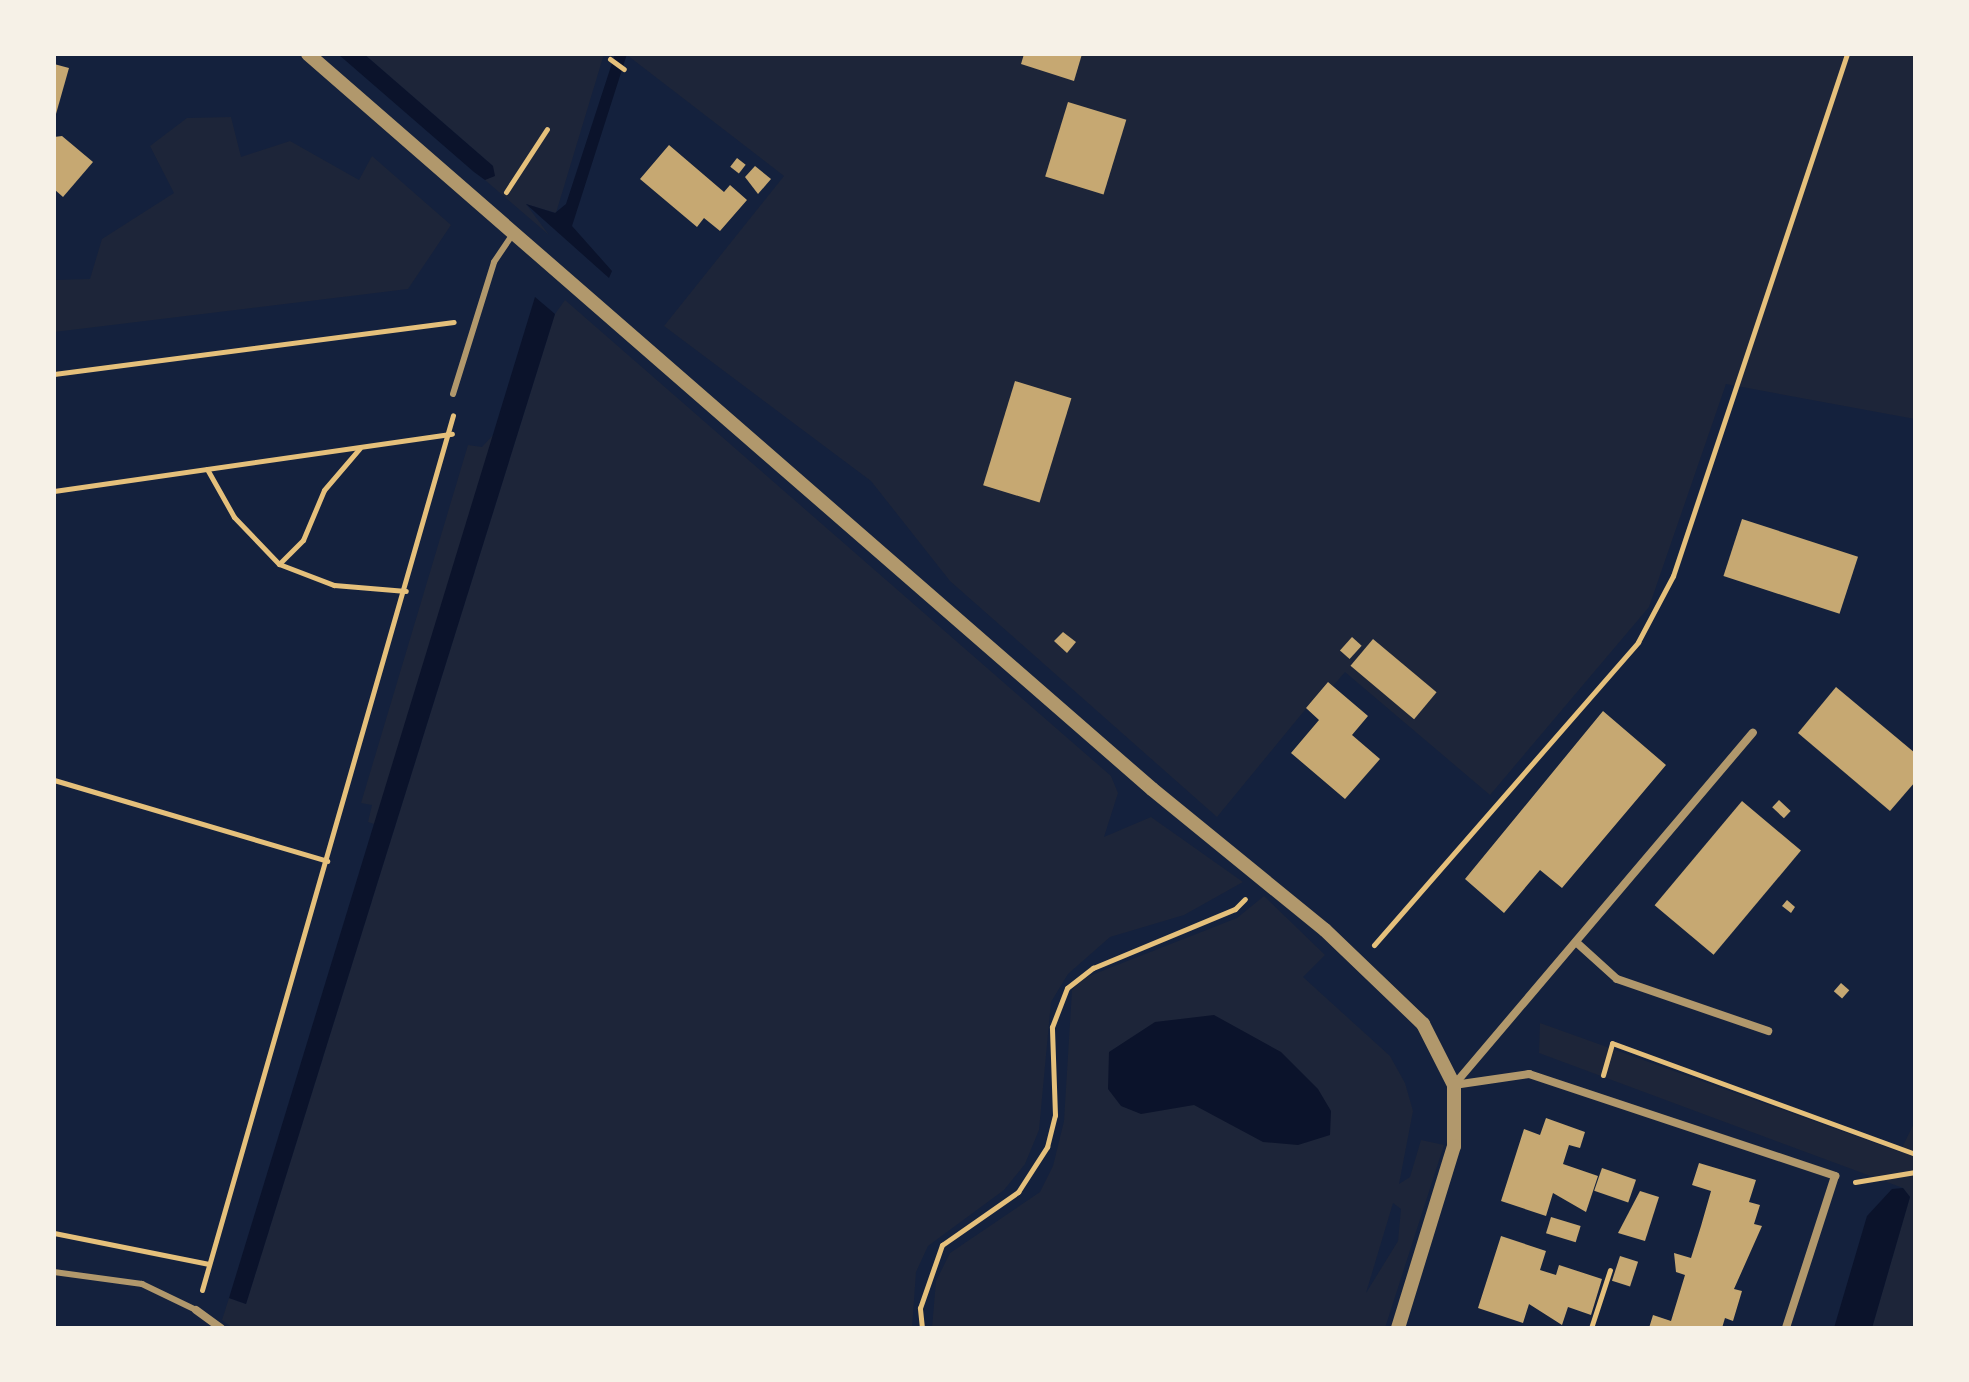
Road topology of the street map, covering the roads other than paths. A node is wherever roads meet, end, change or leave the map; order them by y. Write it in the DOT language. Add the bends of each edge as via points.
graph roads {
  1 [pos="308,54"];
  2 [pos="514,232"];
  3 [pos="453,394"];
  4 [pos="1753,733"];
  5 [pos="1576,942"];
  6 [pos="1768,1031"];
  7 [pos="1454,1085"];
  8 [pos="54,1272"];
  9 [pos="196,1310"];
  10 [pos="221,1328"];
  11 [pos="1398,1328"];
  12 [pos="1786,1328"];
  1 -- 2 [label="street"];
  2 -- 3 [label="lane" via="494,262"];
  2 -- 7 [label="street" via="1361,961 1423,1024"];
  4 -- 5 [label="street"];
  5 -- 6 [label="street" via="1617,979"];
  5 -- 7 [label="street"];
  7 -- 11 [label="street" via="1454,1146"];
  7 -- 12 [label="street" via="1529,1074 1835,1176"];
  8 -- 9 [label="lane" via="142,1284"];
  9 -- 10 [label="street"];
}
